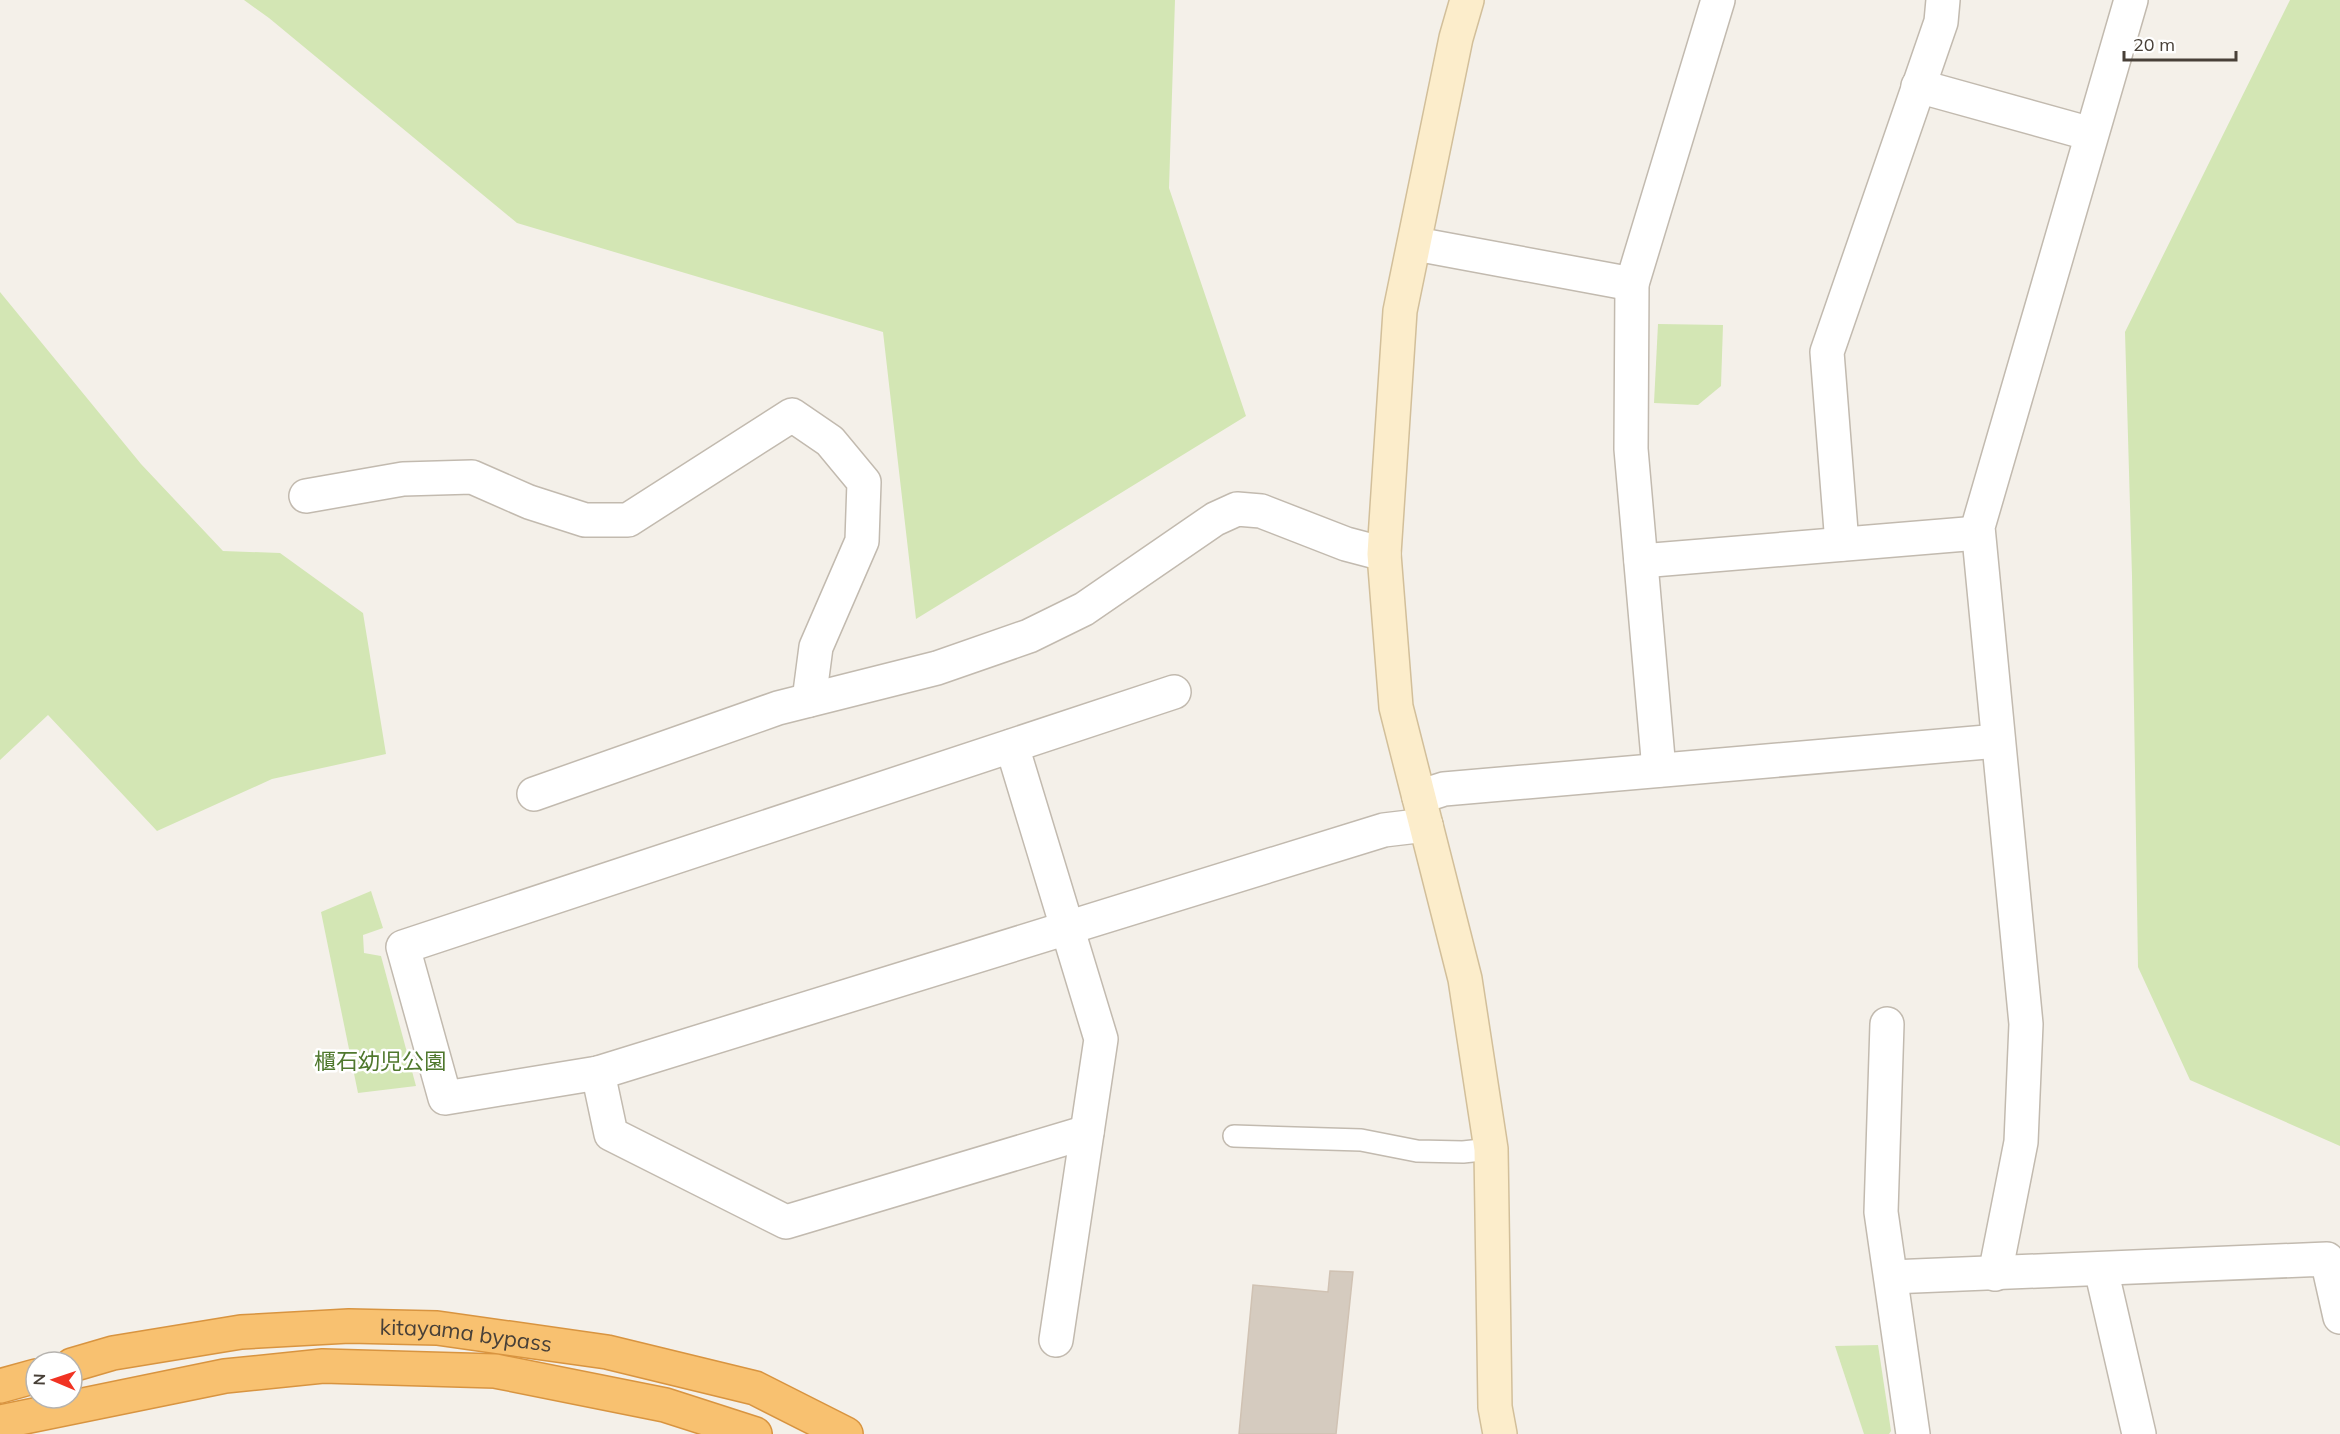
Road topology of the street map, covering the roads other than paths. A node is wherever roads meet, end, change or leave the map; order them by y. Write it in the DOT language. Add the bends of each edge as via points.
graph roads {
  1 [pos="1467,0"];
  2 [pos="1718,0"];
  3 [pos="1942,0"];
  4 [pos="2131,0"];
  5 [pos="1918,86"];
  6 [pos="2091,134"];
  7 [pos="1416,244"];
  8 [pos="1632,284"];
  9 [pos="306,496"];
  10 [pos="1978,533"];
  11 [pos="1842,544"];
  12 [pos="1384,554"];
  13 [pos="1641,561"];
  14 [pos="1174,693"];
  15 [pos="809,700"];
  16 [pos="1998,741"];
  17 [pos="1012,746"];
  18 [pos="1659,770"];
  19 [pos="534,794"];
  20 [pos="1422,811"];
  21 [pos="1067,927"];
  22 [pos="1887,1024"];
  23 [pos="598,1073"];
  24 [pos="1087,1132"];
  25 [pos="1234,1136"];
  26 [pos="1491,1149"];
  27 [pos="2101,1269"];
  28 [pos="1995,1274"];
  29 [pos="1891,1277"];
  30 [pos="2340,1317"];
  31 [pos="1056,1340"];
  32 [pos="84,1361"];
  33 [pos="24,1379"];
  34 [pos="0,1386"];
  35 [pos="0,1422"];
  36 [pos="755,1434"];
  37 [pos="846,1434"];
  38 [pos="1500,1434"];
  39 [pos="1913,1434"];
  40 [pos="2139,1434"];
  1 -- 7 [label="street"];
  2 -- 8 [label="street"];
  3 -- 5 [label="street" via="1941,22"];
  4 -- 6 [label="street"];
  5 -- 6 [label="street"];
  5 -- 11 [label="street" via="1827,352"];
  6 -- 10 [label="street"];
  7 -- 8 [label="street"];
  7 -- 12 [label="street" via="1400,311"];
  8 -- 13 [label="street" via="1631,448"];
  9 -- 15 [label="street" via="403,479 472,477 529,502 585,520 628,520 792,415 830,441 864,482 862,541 816,647"];
  10 -- 11 [label="street"];
  10 -- 16 [label="street"];
  11 -- 13 [label="street"];
  12 -- 15 [label="street" via="1346,544 1261,511 1237,509 1215,519 1084,609 1029,636 938,668"];
  12 -- 20 [label="street" via="1396,707"];
  13 -- 18 [label="street"];
  14 -- 17 [label="street"];
  15 -- 19 [label="street"];
  16 -- 18 [label="street"];
  16 -- 28 [label="street" via="2026,1024 2021,1142"];
  17 -- 21 [label="street"];
  17 -- 23 [label="street" via="403,947 445,1098"];
  18 -- 20 [label="street" via="1444,789"];
  20 -- 21 [label="street" via="1384,830"];
  20 -- 26 [label="street" via="1465,979"];
  21 -- 23 [label="street"];
  21 -- 24 [label="street" via="1101,1039"];
  22 -- 29 [label="street" via="1881,1212"];
  23 -- 24 [label="street" via="611,1134 786,1222"];
  24 -- 31 [label="street"];
  25 -- 26 [label="lane" via="1361,1140 1417,1151"];
  26 -- 38 [label="street" via="1495,1407"];
  27 -- 28 [label="street"];
  27 -- 30 [label="street" via="2327,1259"];
  27 -- 40 [label="street"];
  28 -- 29 [label="street"];
  29 -- 39 [label="street"];
  32 -- 37 [label="highway, kitayama bypass" via="241,1332 350,1326 436,1328 607,1352 755,1388"];
  33 -- 34 [label="highway"];
  35 -- 36 [label="highway, kitayama bypass" via="225,1376 322,1366 495,1371 665,1406"];
}
